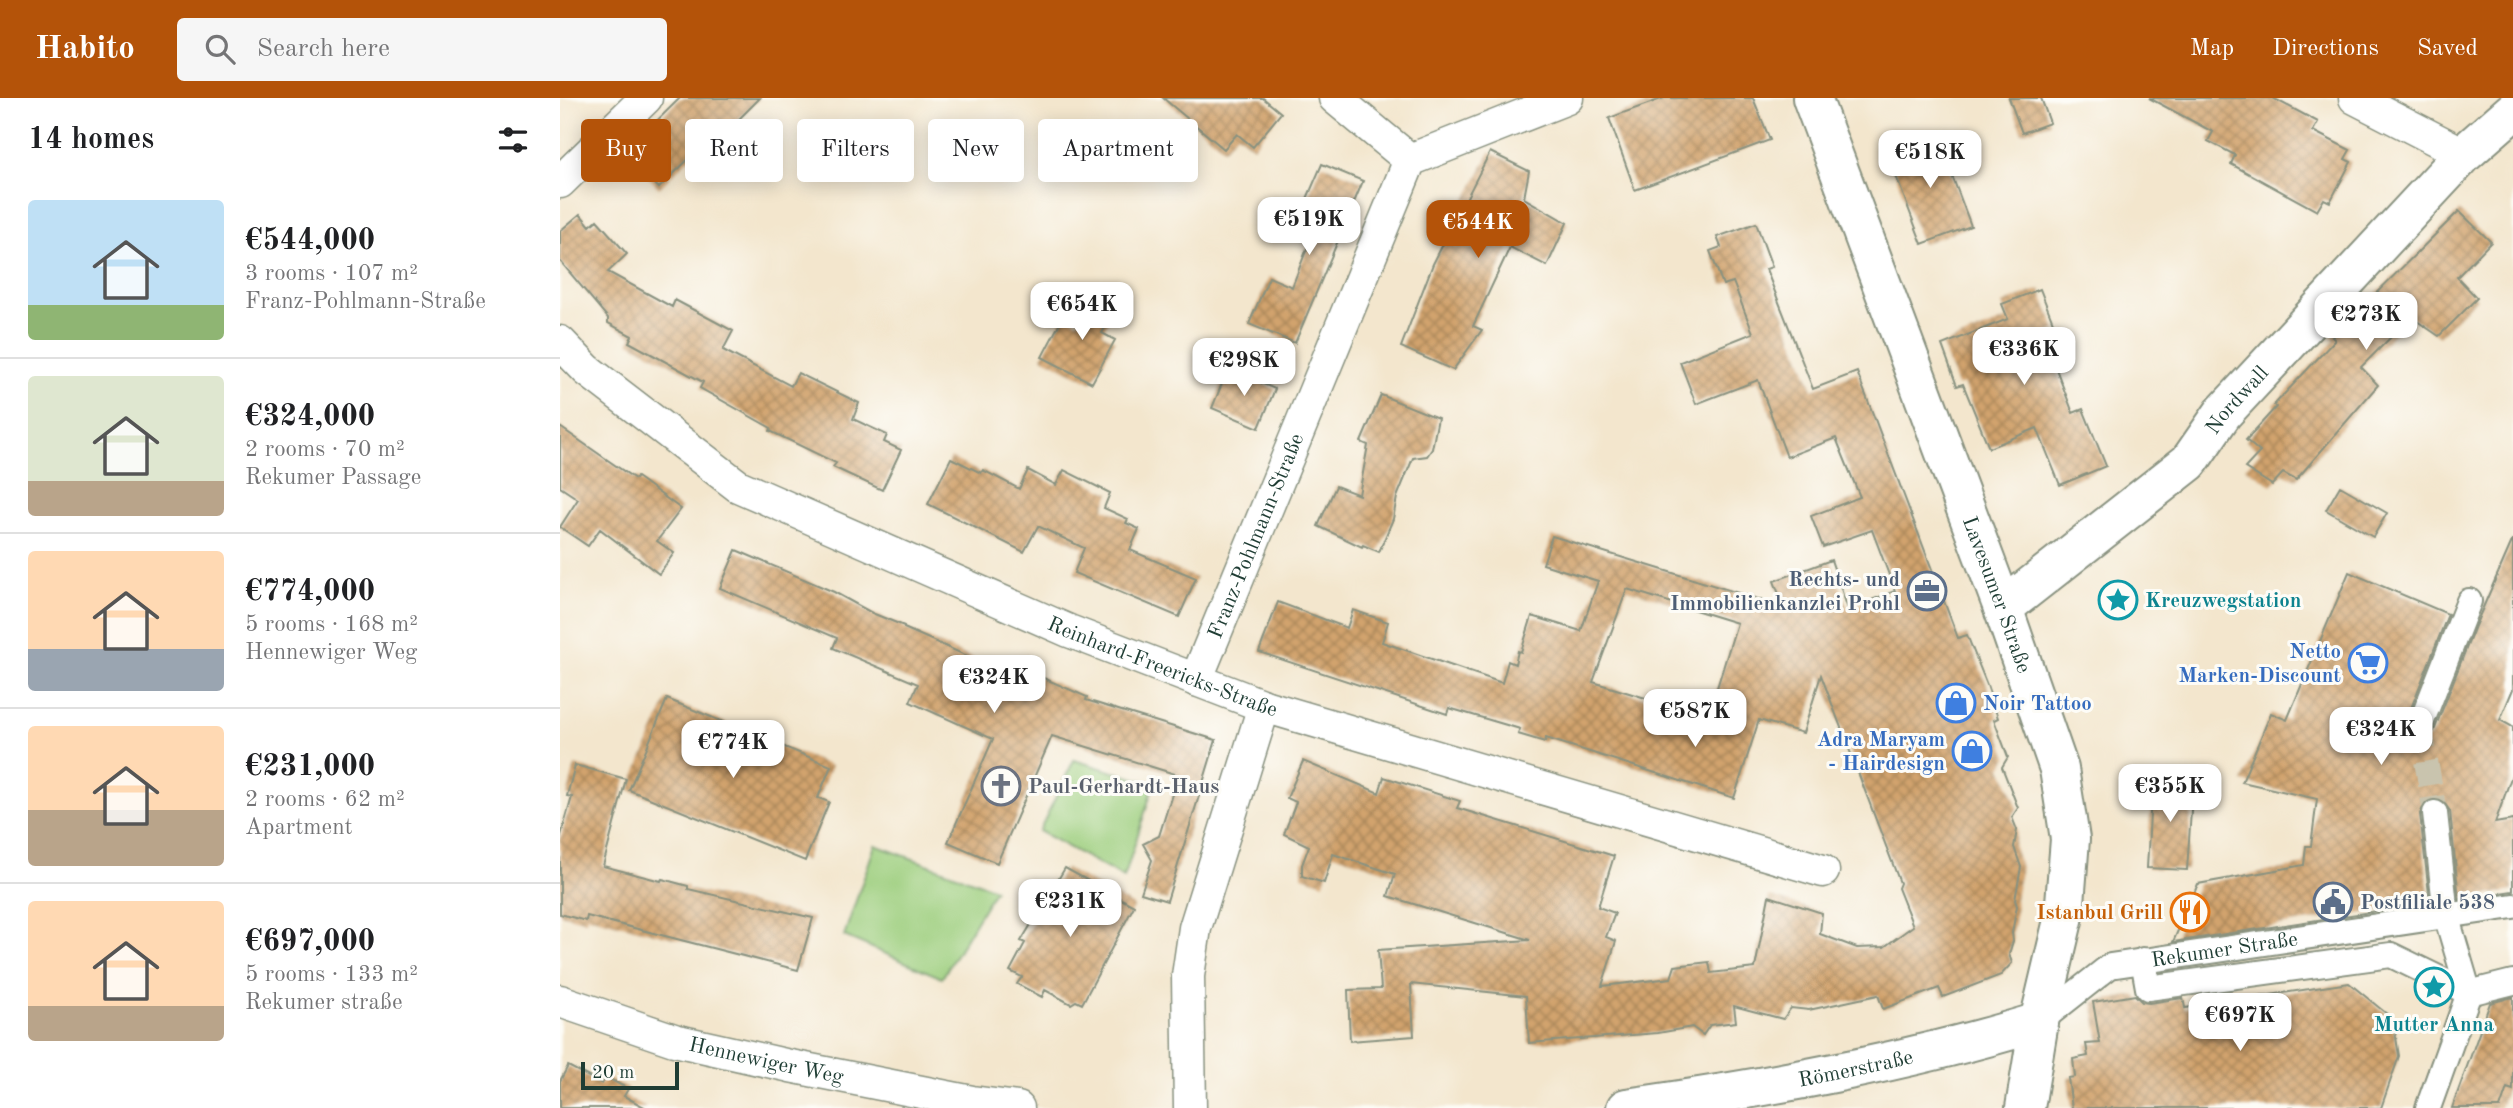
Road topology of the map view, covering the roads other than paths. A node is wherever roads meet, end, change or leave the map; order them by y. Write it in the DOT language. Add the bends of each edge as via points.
graph roads {
  1 [pos="646,98"];
  2 [pos="1335,98"];
  3 [pos="1567,98"];
  4 [pos="1812,98"];
  5 [pos="2355,98"];
  6 [pos="2513,111"];
  7 [pos="2464,154"];
  8 [pos="1410,160"];
  9 [pos="560,182"];
  10 [pos="560,342"];
  11 [pos="2469,601"];
  12 [pos="2003,608"];
  13 [pos="1196,680"];
  14 [pos="1264,706"];
  15 [pos="2420,726"];
  16 [pos="2435,813"];
  17 [pos="1822,871"];
  18 [pos="2513,906"];
  19 [pos="2446,915"];
  20 [pos="2143,960"];
  21 [pos="2513,982"];
  22 [pos="2469,993"];
  23 [pos="560,1001"];
  24 [pos="2039,1022"];
  25 [pos="1702,1102"];
  26 [pos="1018,1108"];
  27 [pos="1190,1108"];
  28 [pos="1626,1108"];
  29 [pos="2025,1108"];
  30 [pos="2428,1108"];
  1 -- 9 [label="street"];
  2 -- 8 [label="street"];
  3 -- 8 [label="street"];
  4 -- 12 [label="street, Lavesumer Straße"];
  5 -- 7 [label="street"];
  6 -- 7 [label="street, Nordwall"];
  7 -- 12 [label="street, Nordwall" via="2223,413 2189,462"];
  8 -- 13 [label="street, Franz-Pohlmann-Straße"];
  10 -- 13 [label="street, Reinhard-Freericks-Straße" via="587,370 738,486 1069,631"];
  11 -- 15 [label="street"];
  12 -- 24 [label="street, Lavesumer Straße" via="2059,768 2070,839 2064,916"];
  13 -- 14 [label="street, Reinhard-Freericks-Straße"];
  14 -- 17 [label="street, Reinhard-Freericks-Straße"];
  14 -- 27 [label="street" via="1195,928 1188,976"];
  16 -- 19 [label="street"];
  18 -- 19 [label="street, Rekumer Straße"];
  19 -- 20 [label="street, Rekumer Straße"];
  19 -- 22 [label="street"];
  20 -- 22 [label="street, Rekumer Straße" via="2148,988 2391,954"];
  20 -- 24 [label="street, Rekumer Straße" via="2110,966"];
  21 -- 22 [label="street"];
  22 -- 30 [label="street"];
  23 -- 26 [label="street, Hennewiger Weg" via="674,1040"];
  24 -- 25 [label="street, Römerstraße" via="1917,1056"];
  24 -- 29 [label="street, Lavesumer Straße"];
  25 -- 28 [label="street, Römerstraße"];
}
